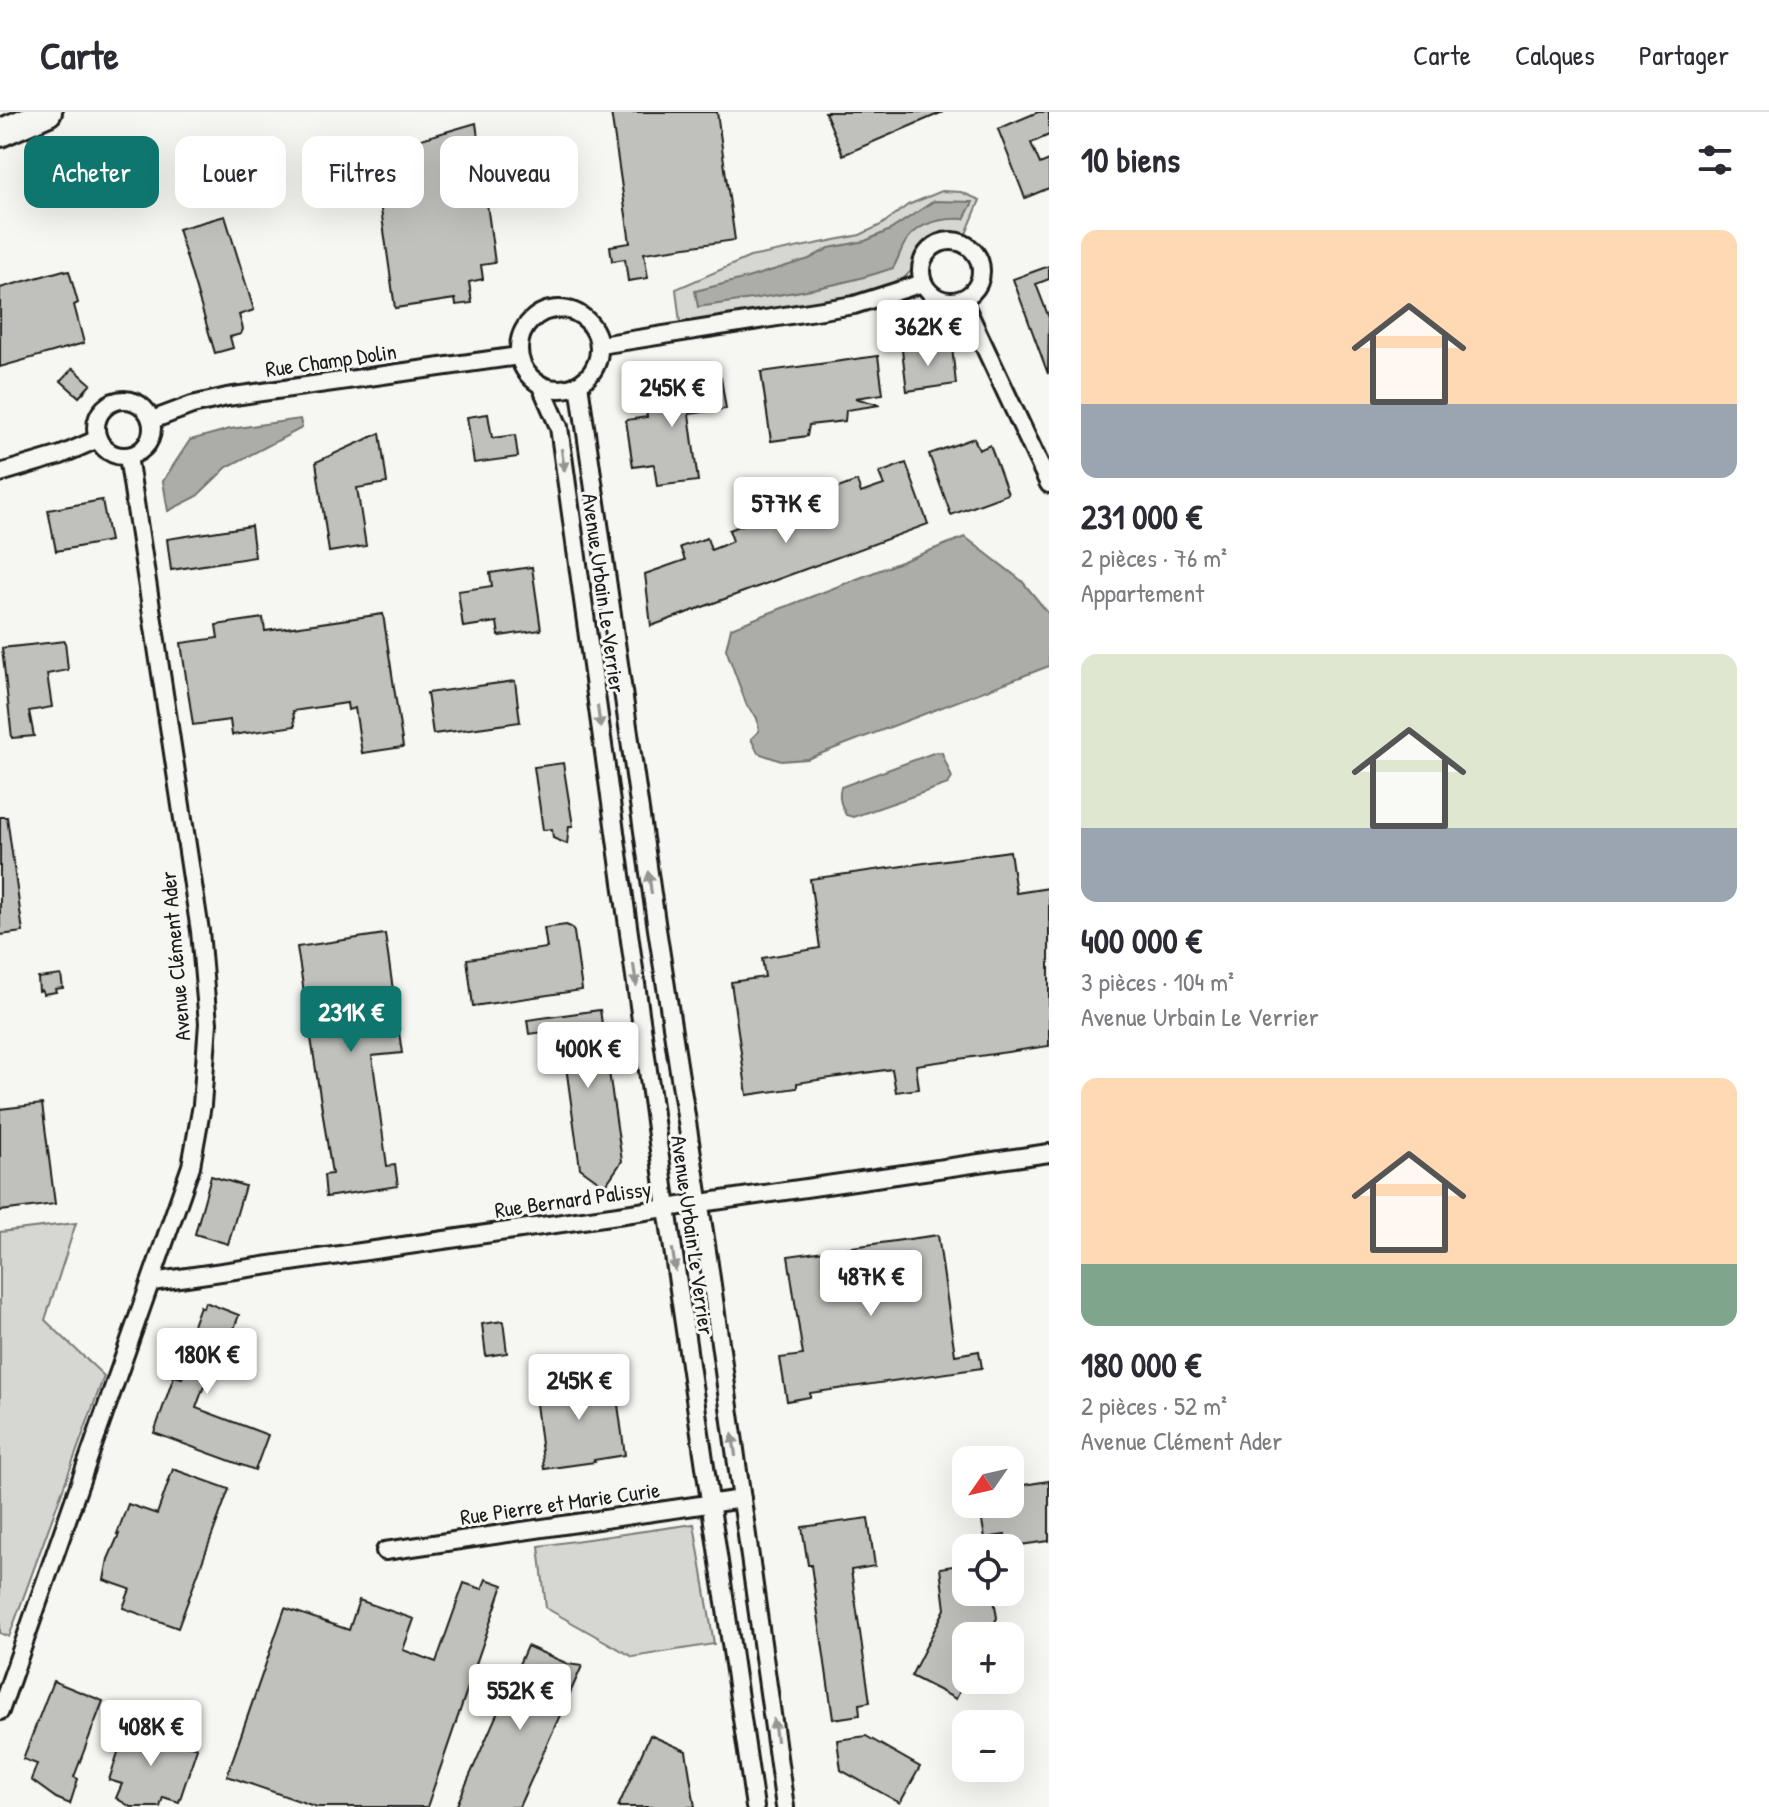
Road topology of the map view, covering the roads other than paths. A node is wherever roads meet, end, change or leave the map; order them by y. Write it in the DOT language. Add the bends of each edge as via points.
graph roads {
  1 [pos="48,112"];
  2 [pos="0,133"];
  3 [pos="923,283"];
  4 [pos="962,299"];
  5 [pos="600,345"];
  6 [pos="519,356"];
  7 [pos="579,384"];
  8 [pos="541,386"];
  9 [pos="152,420"];
  10 [pos="98,439"];
  11 [pos="128,456"];
  12 [pos="0,473"];
  13 [pos="1049,484"];
  14 [pos="1049,1153"];
  15 [pos="700,1203"];
  16 [pos="667,1208"];
  17 [pos="152,1282"];
  18 [pos="742,1499"];
  19 [pos="710,1504"];
  20 [pos="385,1551"];
  21 [pos="0,1711"];
  22 [pos="755,1807"];
  23 [pos="785,1807"];
  1 -- 2 [label="highway"];
  3 -- 4 [label="street" via="935,297"];
  3 -- 4 [label="street" via="921,263 926,254 942,242 962,243 977,256 980,276"];
  3 -- 5 [label="street" via="854,305"];
  4 -- 13 [label="street"];
  5 -- 6 [label="street" via="580,315 554,309 523,330"];
  5 -- 7 [label="street" via="595,367"];
  6 -- 8 [label="street" via="530,378"];
  6 -- 9 [label="street, Rue Champ Dolin" via="227,397"];
  7 -- 8 [label="street" via="554,390"];
  15 -- 7 [label="street, Avenue Urbain Le Verrier, one-way"];
  8 -- 16 [label="street, Avenue Urbain Le Verrier, one-way" via="559,427"];
  9 -- 10 [label="street" via="133,400 114,401 96,421"];
  9 -- 11 [label="street" via="148,443"];
  10 -- 11 [label="street" via="110,453"];
  10 -- 12 [label="street"];
  11 -- 17 [label="street, Avenue Clément Ader" via="200,931 208,1023 191,1166"];
  14 -- 15 [label="street, Rue Bernard Palissy"];
  15 -- 16 [label="street, Rue Bernard Palissy"];
  18 -- 15 [label="street, Avenue Urbain Le Verrier, one-way"];
  16 -- 17 [label="street, Rue Bernard Palissy"];
  16 -- 19 [label="street, Avenue Urbain Le Verrier, one-way"];
  17 -- 21 [label="street, Avenue Clément Ader"];
  18 -- 19 [label="street, Rue Pierre et Marie Curie"];
  23 -- 18 [label="street, Avenue Urbain Le Verrier, one-way"];
  19 -- 20 [label="street, Rue Pierre et Marie Curie"];
  19 -- 22 [label="street, Avenue Urbain Le Verrier"];
}
